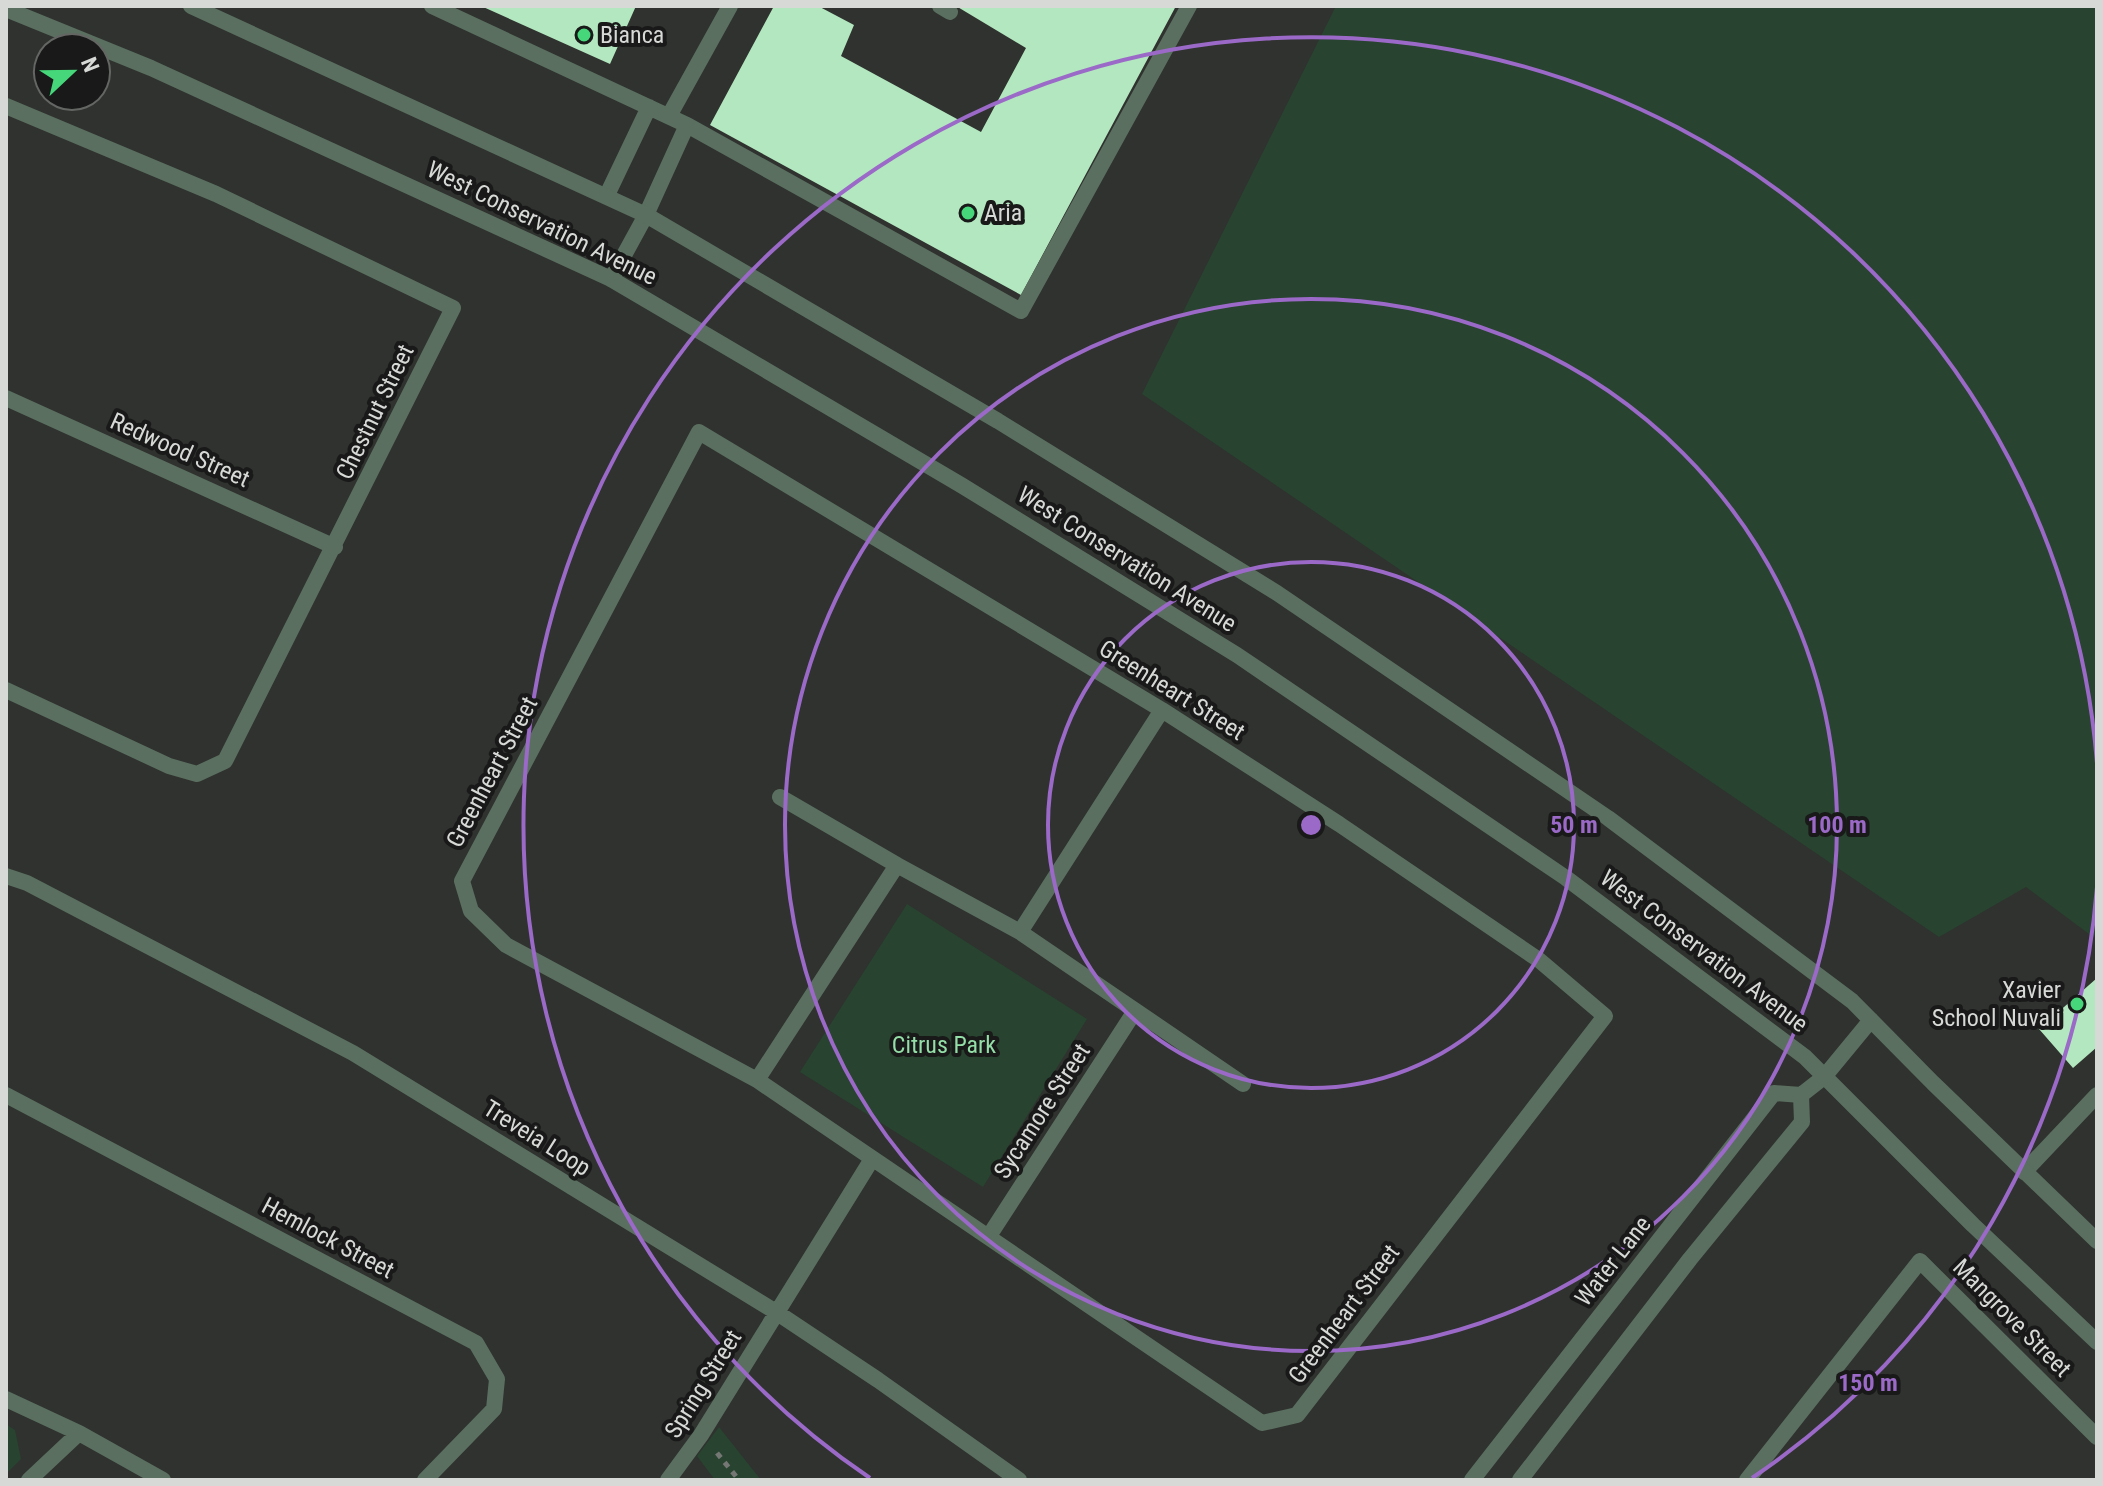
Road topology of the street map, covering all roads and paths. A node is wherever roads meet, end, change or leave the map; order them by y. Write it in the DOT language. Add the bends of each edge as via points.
graph roads {
  1 [pos="191,6"];
  2 [pos="432,6"];
  3 [pos="730,6"];
  4 [pos="1189,6"];
  5 [pos="6,9"];
  6 [pos="6,106"];
  7 [pos="649,107"];
  8 [pos="669,116"];
  9 [pos="687,125"];
  10 [pos="607,195"];
  11 [pos="646,215"];
  12 [pos="611,279"];
  13 [pos="6,398"];
  14 [pos="335,547"];
  15 [pos="6,690"];
  16 [pos="1162,710"];
  17 [pos="780,797"];
  18 [pos="897,865"];
  19 [pos="6,876"];
  20 [pos="1020,932"];
  21 [pos="1135,1011"];
  22 [pos="1871,1020"];
  23 [pos="1824,1077"];
  24 [pos="757,1080"];
  25 [pos="1243,1084"];
  26 [pos="6,1095"];
  27 [pos="1801,1095"];
  28 [pos="2097,1095"];
  29 [pos="872,1159"];
  30 [pos="2024,1172"];
  31 [pos="989,1236"];
  32 [pos="2097,1241"];
  33 [pos="776,1312"];
  34 [pos="2097,1342"];
  35 [pos="6,1399"];
  36 [pos="79,1433"];
  37 [pos="2097,1437"];
  38 [pos="29,1480"];
  39 [pos="163,1480"];
  40 [pos="425,1480"];
  41 [pos="668,1480"];
  42 [pos="1019,1480"];
  43 [pos="1472,1480"];
  44 [pos="1520,1480"];
  45 [pos="1747,1480"];
  1 -- 10 [label="street, West Conservation Avenue"];
  2 -- 7 [label="street"];
  3 -- 8 [label="street"];
  4 -- 9 [label="street" via="1021,311"];
  5 -- 12 [label="street, West Conservation Avenue" via="151,68"];
  6 -- 14 [label="street, Chestnut Street" via="216,194 453,308"];
  7 -- 8 [label="street"];
  7 -- 10 [label="street"];
  8 -- 9 [label="street"];
  9 -- 11 [label="street"];
  10 -- 11 [label="street, West Conservation Avenue"];
  11 -- 12 [label="street"];
  11 -- 22 [label="street, West Conservation Avenue" via="998,421 1277,593 1608,818"];
  12 -- 23 [label="street, West Conservation Avenue" via="1237,655 1566,878 1805,1057"];
  13 -- 14 [label="street, Redwood Street"];
  14 -- 15 [label="street, Chestnut Street" via="225,761 197,774"];
  16 -- 20 [label="street"];
  16 -- 24 [label="street, Greenheart Street" via="699,432 462,881 471,911 506,945"];
  16 -- 31 [label="street, Greenheart Street" via="1539,960 1605,1016 1297,1415 1262,1423"];
  17 -- 18 [label="street"];
  18 -- 20 [label="street"];
  18 -- 24 [label="street"];
  19 -- 33 [label="street, Treveia Loop" via="353,1053"];
  20 -- 21 [label="street"];
  21 -- 25 [label="street"];
  21 -- 31 [label="street, Sycamore Street"];
  22 -- 23 [label="street, Water Lane"];
  22 -- 30 [label="street, West Conservation Avenue"];
  23 -- 27 [label="street, Water Lane"];
  23 -- 34 [label="street, West Conservation Avenue"];
  24 -- 29 [label="street, Greenheart Street"];
  26 -- 40 [label="street, Hemlock Street" via="476,1343 497,1379 494,1409"];
  27 -- 43 [label="street, Water Lane" via="1774,1093"];
  27 -- 44 [label="street" via="1802,1122"];
  28 -- 30 [label="street"];
  29 -- 31 [label="street, Greenheart Street"];
  29 -- 33 [label="street"];
  30 -- 32 [label="street, West Conservation Avenue"];
  33 -- 41 [label="street, Spring Street"];
  33 -- 42 [label="street, Treveia Loop"];
  35 -- 36 [label="street"];
  36 -- 38 [label="street"];
  36 -- 39 [label="street"];
  37 -- 45 [label="street, Mangrove Street" via="1920,1261"];
}
